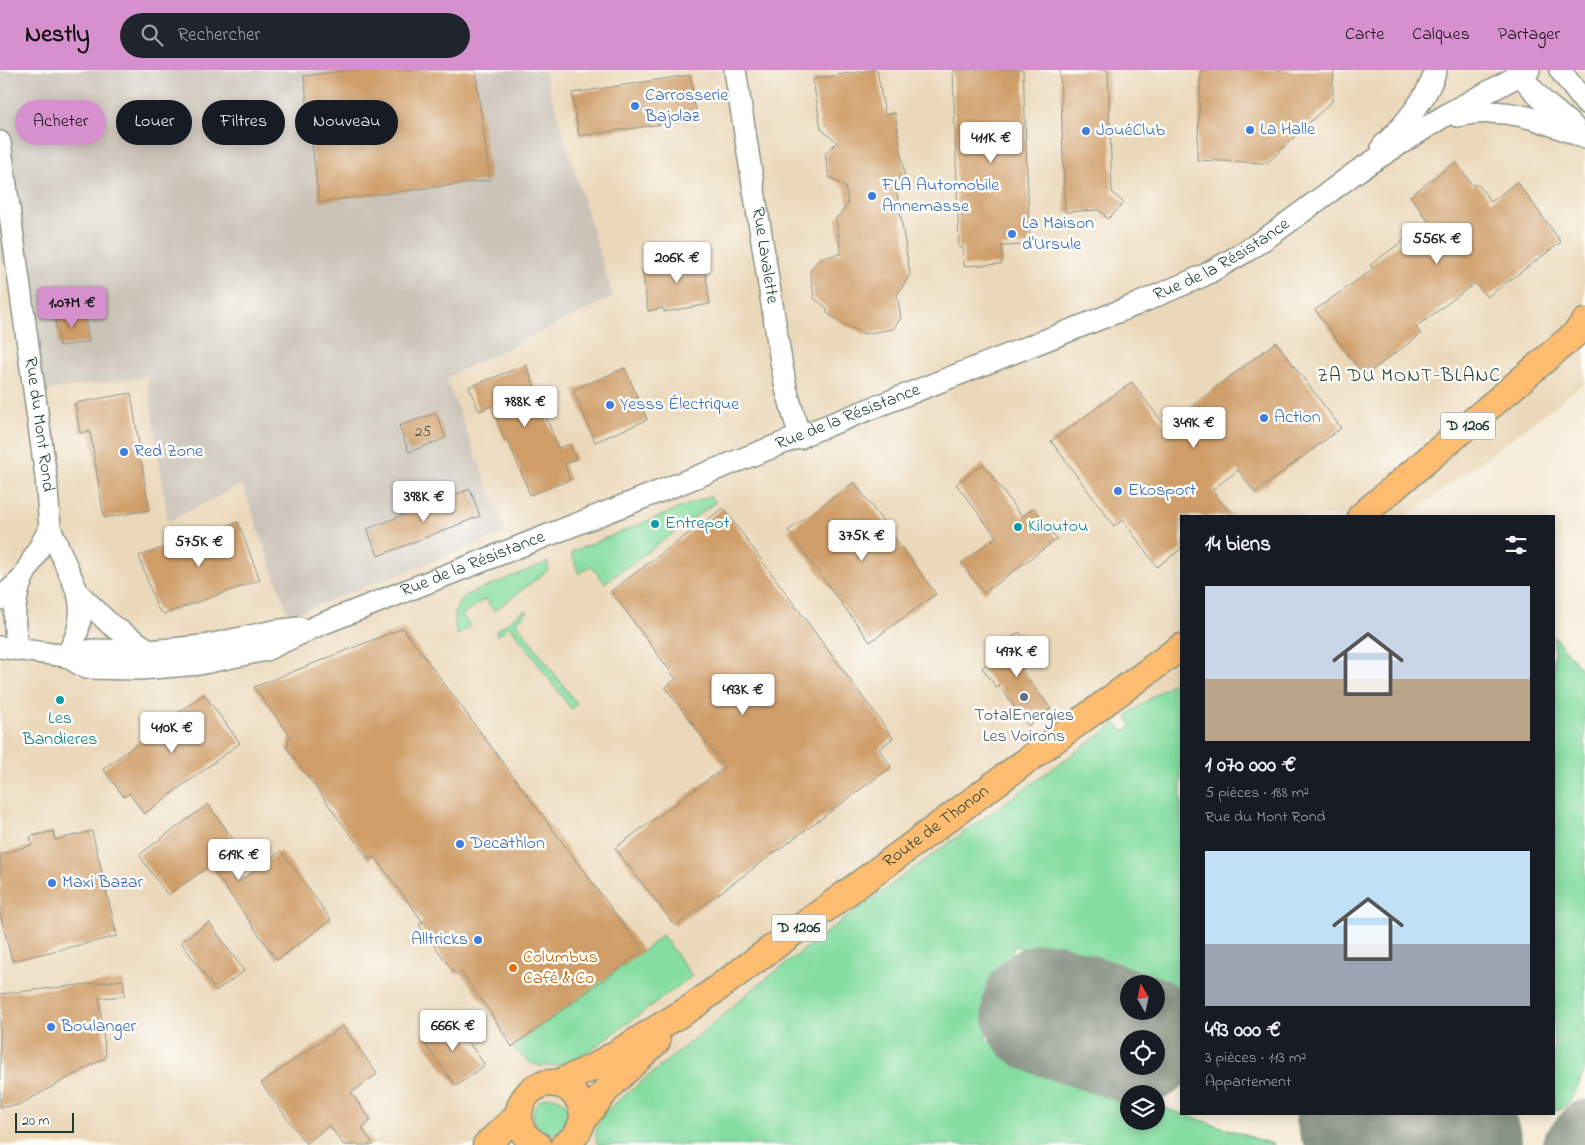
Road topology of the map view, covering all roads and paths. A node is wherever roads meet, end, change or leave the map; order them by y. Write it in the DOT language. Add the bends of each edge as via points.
graph roads {
  1 [pos="735,70"];
  2 [pos="1436,70"];
  3 [pos="1560,70"];
  4 [pos="1522,72"];
  5 [pos="1585,103"];
  6 [pos="1438,120"];
  7 [pos="1585,137"];
  8 [pos="0,142"];
  9 [pos="1359,170"];
  10 [pos="1581,328"];
  11 [pos="800,438"];
  12 [pos="1362,515"];
  13 [pos="50,528"];
  14 [pos="22,579"];
  15 [pos="78,593"];
  16 [pos="0,599"];
  17 [pos="319,625"];
  18 [pos="10,648"];
  19 [pos="1180,648"];
  20 [pos="149,650"];
  21 [pos="66,656"];
  22 [pos="692,1007"];
  23 [pos="555,1084"];
  24 [pos="518,1115"];
  25 [pos="578,1135"];
  26 [pos="486,1145"];
  27 [pos="538,1145"];
  1 -- 11 [label="street, Rue Lavalette" via="781,361"];
  2 -- 9 [label="street, Rue de la Résistance" via="1424,95 1400,129"];
  3 -- 5 [label="street"];
  4 -- 6 [label="street, Rue de la Résistance"];
  4 -- 7 [label="street" via="1542,100"];
  6 -- 7 [label="street" via="1478,112 1513,113"];
  6 -- 9 [label="street, Rue de la Résistance"];
  8 -- 13 [label="street, Rue du Mont Rond" via="46,477"];
  9 -- 11 [label="street, Rue de la Résistance" via="1261,242 1205,275"];
  10 -- 12 [label="main road, D 1206"];
  11 -- 17 [label="street, Rue de la Résistance"];
  13 -- 14 [label="street"];
  13 -- 15 [label="street, Rue du Mont Rond"];
  14 -- 16 [label="street"];
  14 -- 18 [label="street" via="16,599 15,636"];
  15 -- 20 [label="street, Rue du Mont Rond" via="111,625"];
  15 -- 21 [label="street, Rue du Mont Rond" via="80,626"];
  17 -- 20 [label="street, Rue de la Résistance" via="204,646"];
  17 -- 21 [label="street, Rue de la Résistance" via="266,650 200,664 86,668"];
  18 -- 21 [label="street, Rue de la Résistance"];
  19 -- 22 [label="main road, Route de Thonon / D 1206"];
  20 -- 21 [label="street, Rue de la Résistance" via="93,650"];
  22 -- 23 [label="main road, Route de Thonon / D 1206" via="589,1069"];
  22 -- 25 [label="main road, Route de Thonon / D 1206" via="609,1088"];
  23 -- 24 [label="main road, Route de Thonon" via="541,1085 528,1093"];
  23 -- 25 [label="main road" via="576,1096 583,1110"];
  24 -- 26 [label="main road"];
  24 -- 27 [label="main road" via="523,1132"];
}
